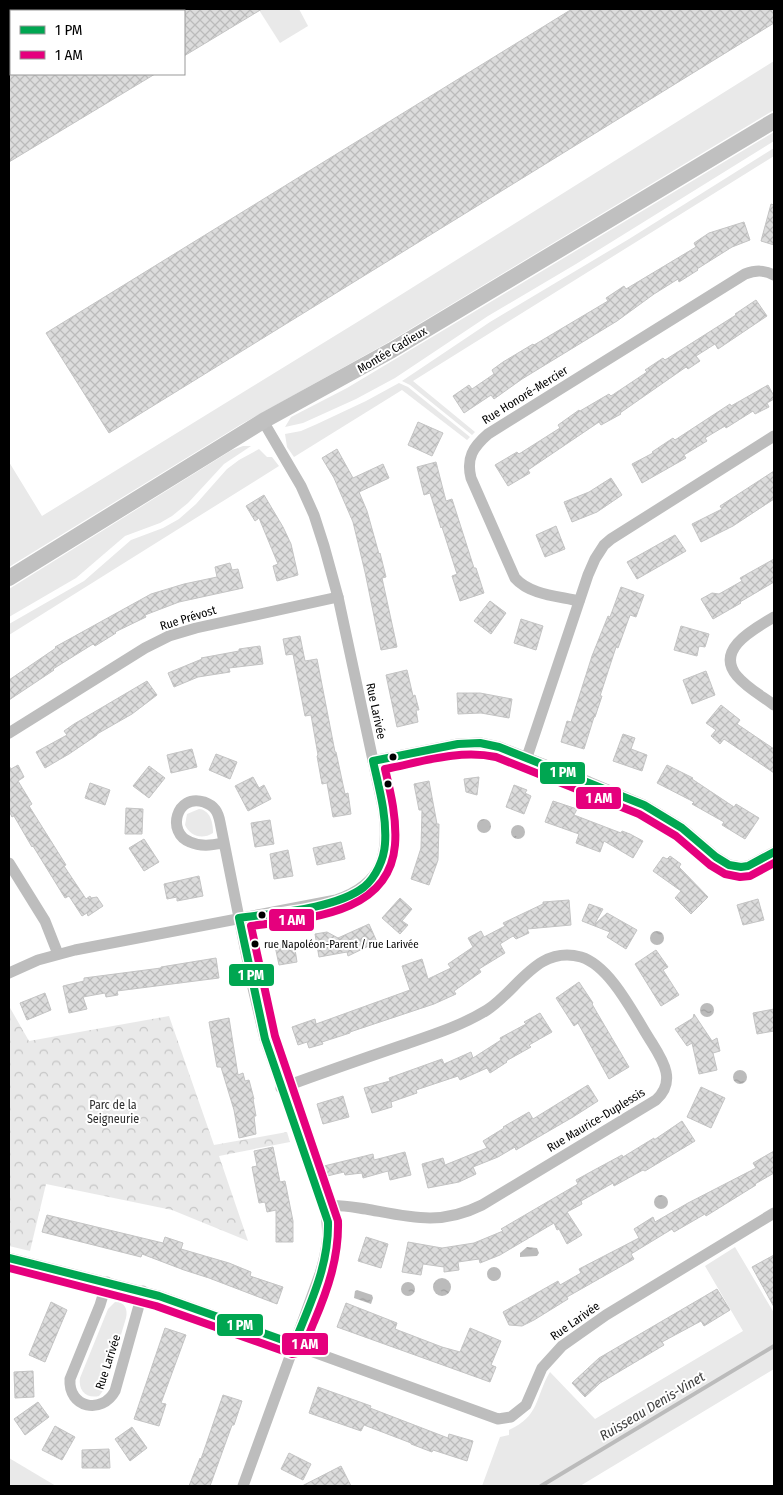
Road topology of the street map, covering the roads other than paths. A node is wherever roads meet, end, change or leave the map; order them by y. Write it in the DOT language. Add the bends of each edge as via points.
graph roads {
  1 [pos="774,121"];
  2 [pos="774,275"];
  3 [pos="263,421"];
  4 [pos="774,436"];
  5 [pos="9,578"];
  6 [pos="338,597"];
  7 [pos="579,601"];
  8 [pos="774,617"];
  9 [pos="774,705"];
  10 [pos="9,733"];
  11 [pos="527,757"];
  12 [pos="373,761"];
  13 [pos="224,844"];
  14 [pos="774,852"];
  15 [pos="9,863"];
  16 [pos="239,918"];
  17 [pos="58,954"];
  18 [pos="9,972"];
  19 [pos="281,1088"];
  20 [pos="324,1206"];
  21 [pos="774,1213"];
  22 [pos="9,1258"];
  23 [pos="108,1282"];
  24 [pos="143,1291"];
  25 [pos="294,1344"];
  26 [pos="243,1486"];
  1 -- 3 [label="street, Montée Cadieux" via="373,361"];
  2 -- 7 [label="street, Rue Honoré-Mercier" via="757,271 744,274 488,434 471,452 471,478 515,578 534,590"];
  3 -- 5 [label="street, Montée Cadieux"];
  3 -- 6 [label="street, Rue Larivée" via="308,500"];
  4 -- 7 [label="street" via="611,539 595,559"];
  6 -- 10 [label="street, Rue Prévost" via="169,636"];
  6 -- 12 [label="street, Rue Larivée"];
  7 -- 11 [label="street"];
  8 -- 9 [label="street" via="738,641 731,660 736,675"];
  11 -- 12 [label="street" via="499,747 471,743"];
  11 -- 14 [label="street" via="644,805 682,828 728,865 748,866"];
  12 -- 16 [label="street, Rue Larivée" via="385,822 385,845 380,866 369,882 357,892 336,900"];
  13 -- 13 [label="street" via="216,810 197,801 188,802 180,809 177,826 181,836 202,846"];
  13 -- 16 [label="street"];
  15 -- 17 [label="street" via="45,921"];
  16 -- 17 [label="street, Rue Larivée"];
  16 -- 19 [label="street" via="252,988"];
  17 -- 18 [label="street, Rue Larivée"];
  19 -- 20 [label="street"];
  19 -- 20 [label="street, Rue Maurice-Duplessis" via="463,1023 497,1002 542,961 567,955 588,960 610,977 666,1069 667,1083 656,1100 463,1214 424,1219 346,1206"];
  20 -- 25 [label="street" via="329,1230 327,1250"];
  21 -- 25 [label="street, Rue Larivée" via="606,1315 562,1346 542,1368 526,1406 511,1417 491,1417"];
  22 -- 23 [label="street, Rue Larivée"];
  23 -- 24 [label="street, Rue Larivée"];
  23 -- 24 [label="street, Rue Larivée" via="70,1379 74,1397 89,1406 103,1404 115,1391"];
  24 -- 25 [label="street, Rue Larivée"];
  25 -- 26 [label="street"];
}
